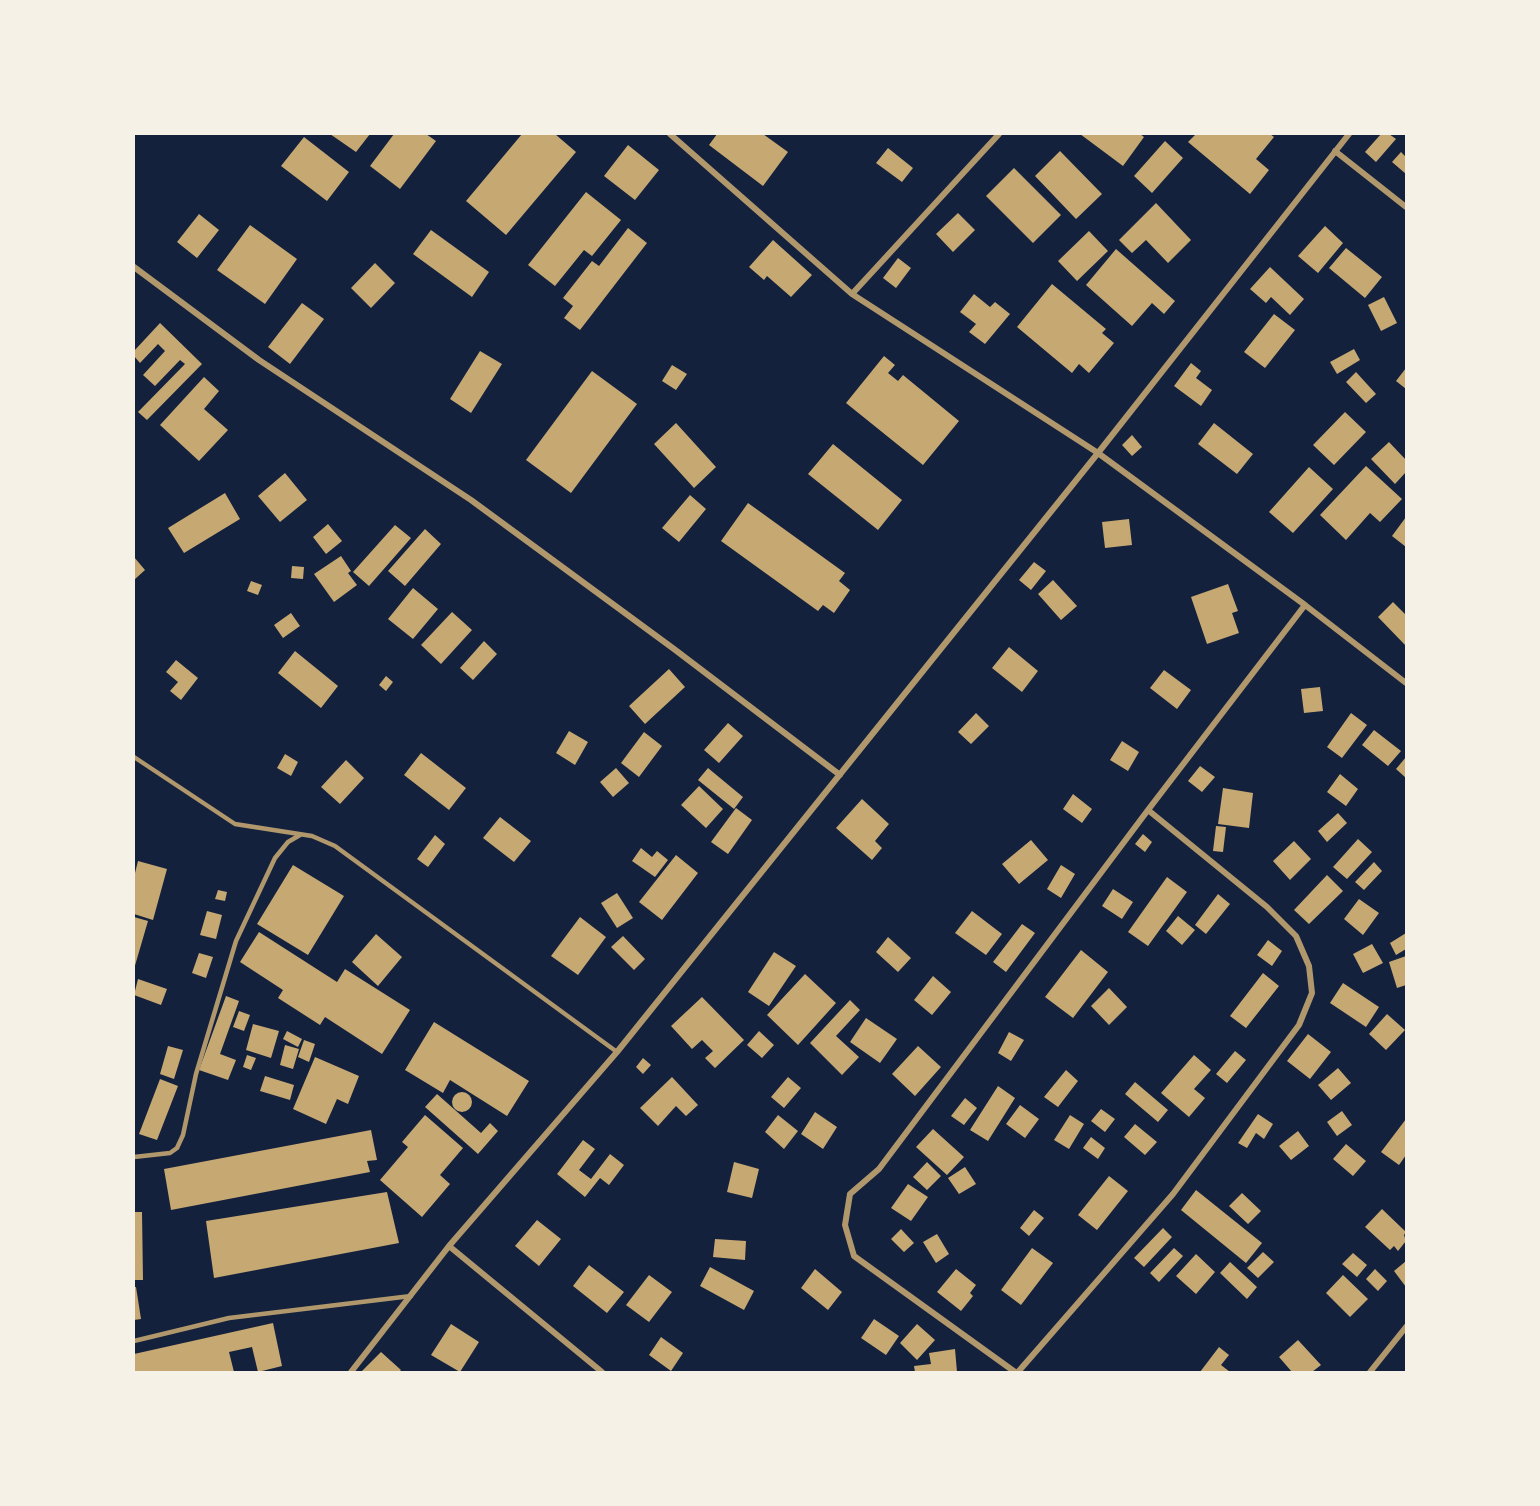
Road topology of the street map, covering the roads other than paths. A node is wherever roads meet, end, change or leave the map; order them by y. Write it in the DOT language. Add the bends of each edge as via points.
graph roads {
  1 [pos="670,134"];
  2 [pos="684,134"];
  3 [pos="999,134"];
  4 [pos="1349,134"];
  5 [pos="679,140"];
  6 [pos="1335,151"];
  7 [pos="1407,207"];
  8 [pos="134,267"];
  9 [pos="852,294"];
  10 [pos="1098,453"];
  11 [pos="1305,605"];
  12 [pos="1407,682"];
  13 [pos="134,757"];
  14 [pos="840,775"];
  15 [pos="1148,810"];
  16 [pos="300,835"];
  17 [pos="617,1052"];
  18 [pos="134,1157"];
  19 [pos="449,1246"];
  20 [pos="411,1296"];
  21 [pos="1407,1327"];
  22 [pos="134,1341"];
  23 [pos="351,1372"];
  24 [pos="602,1372"];
  25 [pos="1017,1372"];
  26 [pos="1370,1372"];
  1 -- 5 [label="street"];
  2 -- 5 [label="street"];
  3 -- 9 [label="street"];
  4 -- 6 [label="street"];
  5 -- 9 [label="street"];
  6 -- 7 [label="street"];
  6 -- 10 [label="street"];
  8 -- 14 [label="street" via="259,360 471,501"];
  9 -- 10 [label="street"];
  10 -- 11 [label="street"];
  10 -- 14 [label="street"];
  11 -- 12 [label="street"];
  11 -- 15 [label="street"];
  13 -- 16 [label="lane" via="235,824"];
  14 -- 17 [label="street"];
  15 -- 25 [label="street" via="1267,907 1296,936 1309,966 1312,993 1299,1025 1173,1194"];
  15 -- 25 [label="street" via="879,1169 850,1194 845,1225 854,1256"];
  16 -- 17 [label="lane" via="335,846"];
  16 -- 18 [label="lane" via="275,858 236,941 177,1148 170,1153"];
  17 -- 19 [label="street"];
  19 -- 20 [label="street"];
  19 -- 24 [label="street"];
  20 -- 22 [label="lane" via="230,1318"];
  20 -- 23 [label="street"];
  21 -- 26 [label="street"];
}
